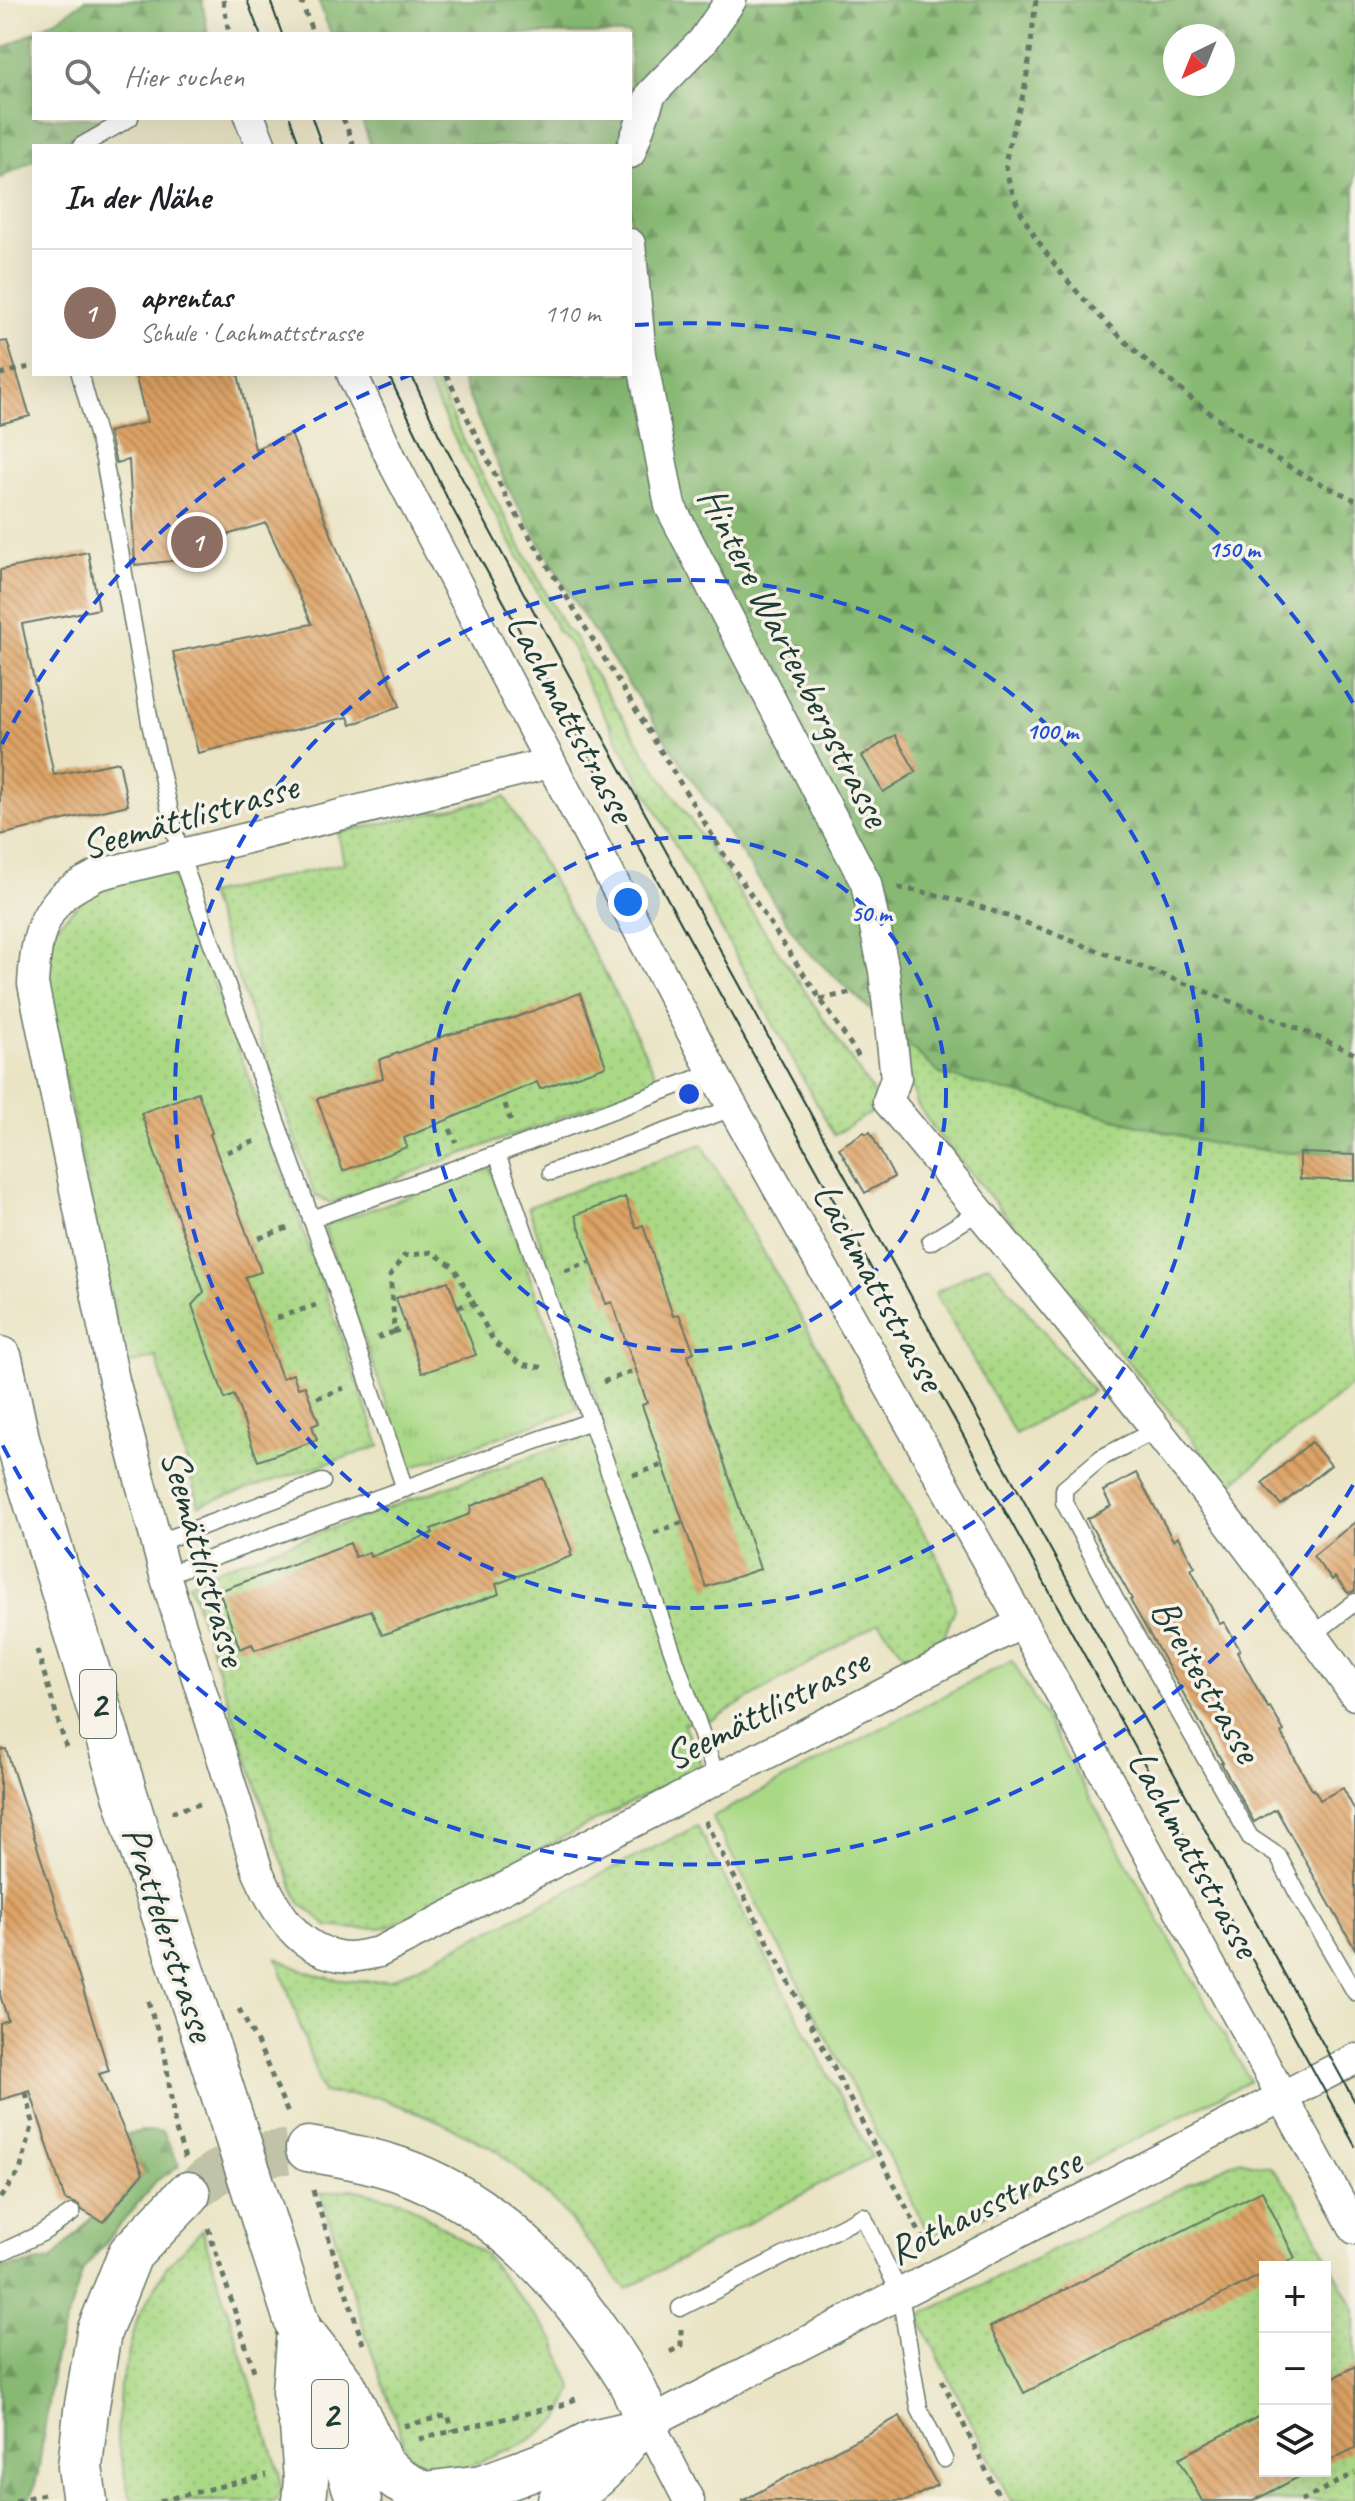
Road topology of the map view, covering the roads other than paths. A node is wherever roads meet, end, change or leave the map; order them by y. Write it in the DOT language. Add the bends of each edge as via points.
graph roads {
  1 [pos="731,0"];
  2 [pos="126,120"];
  3 [pos="251,120"];
  4 [pos="84,144"];
  5 [pos="260,144"];
  6 [pos="632,147"];
  7 [pos="632,264"];
  8 [pos="81,376"];
  9 [pos="353,376"];
  10 [pos="550,763"];
  11 [pos="180,855"];
  12 [pos="713,1072"];
  13 [pos="733,1108"];
  14 [pos="497,1154"];
  15 [pos="551,1172"];
  16 [pos="980,1211"];
  17 [pos="311,1219"];
  18 [pos="930,1242"];
  19 [pos="0,1359"];
  20 [pos="591,1421"];
  21 [pos="1157,1429"];
  22 [pos="322,1482"];
  23 [pos="405,1489"];
  24 [pos="157,1543"];
  25 [pos="165,1575"];
  26 [pos="1355,1602"];
  27 [pos="1022,1623"];
  28 [pos="1313,1635"];
  29 [pos="1355,1695"];
  30 [pos="717,1778"];
  31 [pos="1355,1992"];
  32 [pos="1355,2059"];
  33 [pos="1284,2096"];
  34 [pos="303,2150"];
  35 [pos="194,2194"];
  36 [pos="72,2213"];
  37 [pos="1355,2229"];
  38 [pos="0,2253"];
  39 [pos="900,2294"];
  40 [pos="680,2308"];
  41 [pos="299,2329"];
  42 [pos="640,2428"];
  43 [pos="944,2459"];
  44 [pos="292,2486"];
  45 [pos="71,2496"];
  46 [pos="359,2501"];
  47 [pos="560,2501"];
  48 [pos="689,2501"];
  1 -- 6 [label="street" via="703,41 651,94"];
  2 -- 4 [label="lane"];
  3 -- 5 [label="street"];
  7 -- 16 [label="street, Hintere Wartenbergstrasse" via="641,354 670,506 866,883 884,971 896,1078 888,1101"];
  8 -- 11 [label="lane" via="104,459 151,728"];
  9 -- 10 [label="street, Lachmattstrasse"];
  10 -- 11 [label="street, Seemättlistrasse"];
  10 -- 12 [label="street, Lachmattstrasse"];
  11 -- 17 [label="lane"];
  11 -- 24 [label="street, Seemättlistrasse" via="97,875 65,894 44,921 35,949 33,984 114,1380"];
  12 -- 13 [label="street, Lachmattstrasse"];
  12 -- 14 [label="lane"];
  13 -- 15 [label="lane"];
  13 -- 27 [label="street, Lachmattstrasse"];
  14 -- 17 [label="lane"];
  14 -- 20 [label="lane"];
  16 -- 18 [label="lane"];
  16 -- 21 [label="street"];
  17 -- 23 [label="lane"];
  19 -- 41 [label="main road, Prattelerstrasse / 2, bridge" via="18,1443 140,1843"];
  20 -- 23 [label="lane"];
  20 -- 30 [label="lane"];
  21 -- 28 [label="street"];
  21 -- 31 [label="lane, Breitestrasse" via="1101,1458 1064,1489 1064,1502 1250,1837 1278,1856"];
  22 -- 24 [label="lane"];
  23 -- 25 [label="lane"];
  24 -- 25 [label="street, Seemättlistrasse"];
  25 -- 30 [label="street, Seemättlistrasse" via="258,1872 275,1909 319,1950 349,1957 379,1952"];
  26 -- 28 [label="lane"];
  27 -- 30 [label="street, Seemättlistrasse"];
  27 -- 33 [label="street, Lachmattstrasse"];
  28 -- 29 [label="street"];
  32 -- 33 [label="street, Rothausstrasse"];
  33 -- 37 [label="street, Lachmattstrasse"];
  33 -- 39 [label="street, Rothausstrasse"];
  34 -- 42 [label="main road" via="399,2169 451,2193 505,2228 564,2287 627,2375"];
  35 -- 45 [label="main road" via="130,2254 99,2332"];
  36 -- 38 [label="lane"];
  39 -- 40 [label="lane" via="863,2216"];
  39 -- 42 [label="street, Rothausstrasse"];
  39 -- 43 [label="lane" via="919,2408"];
  41 -- 42 [label="main road" via="345,2388 381,2464 424,2494 483,2487"];
  41 -- 44 [label="main road" via="294,2392 306,2480"];
  41 -- 46 [label="main road, Prattelerstrasse / 2"];
  42 -- 47 [label="main road" via="605,2470"];
  42 -- 48 [label="street"];
}
